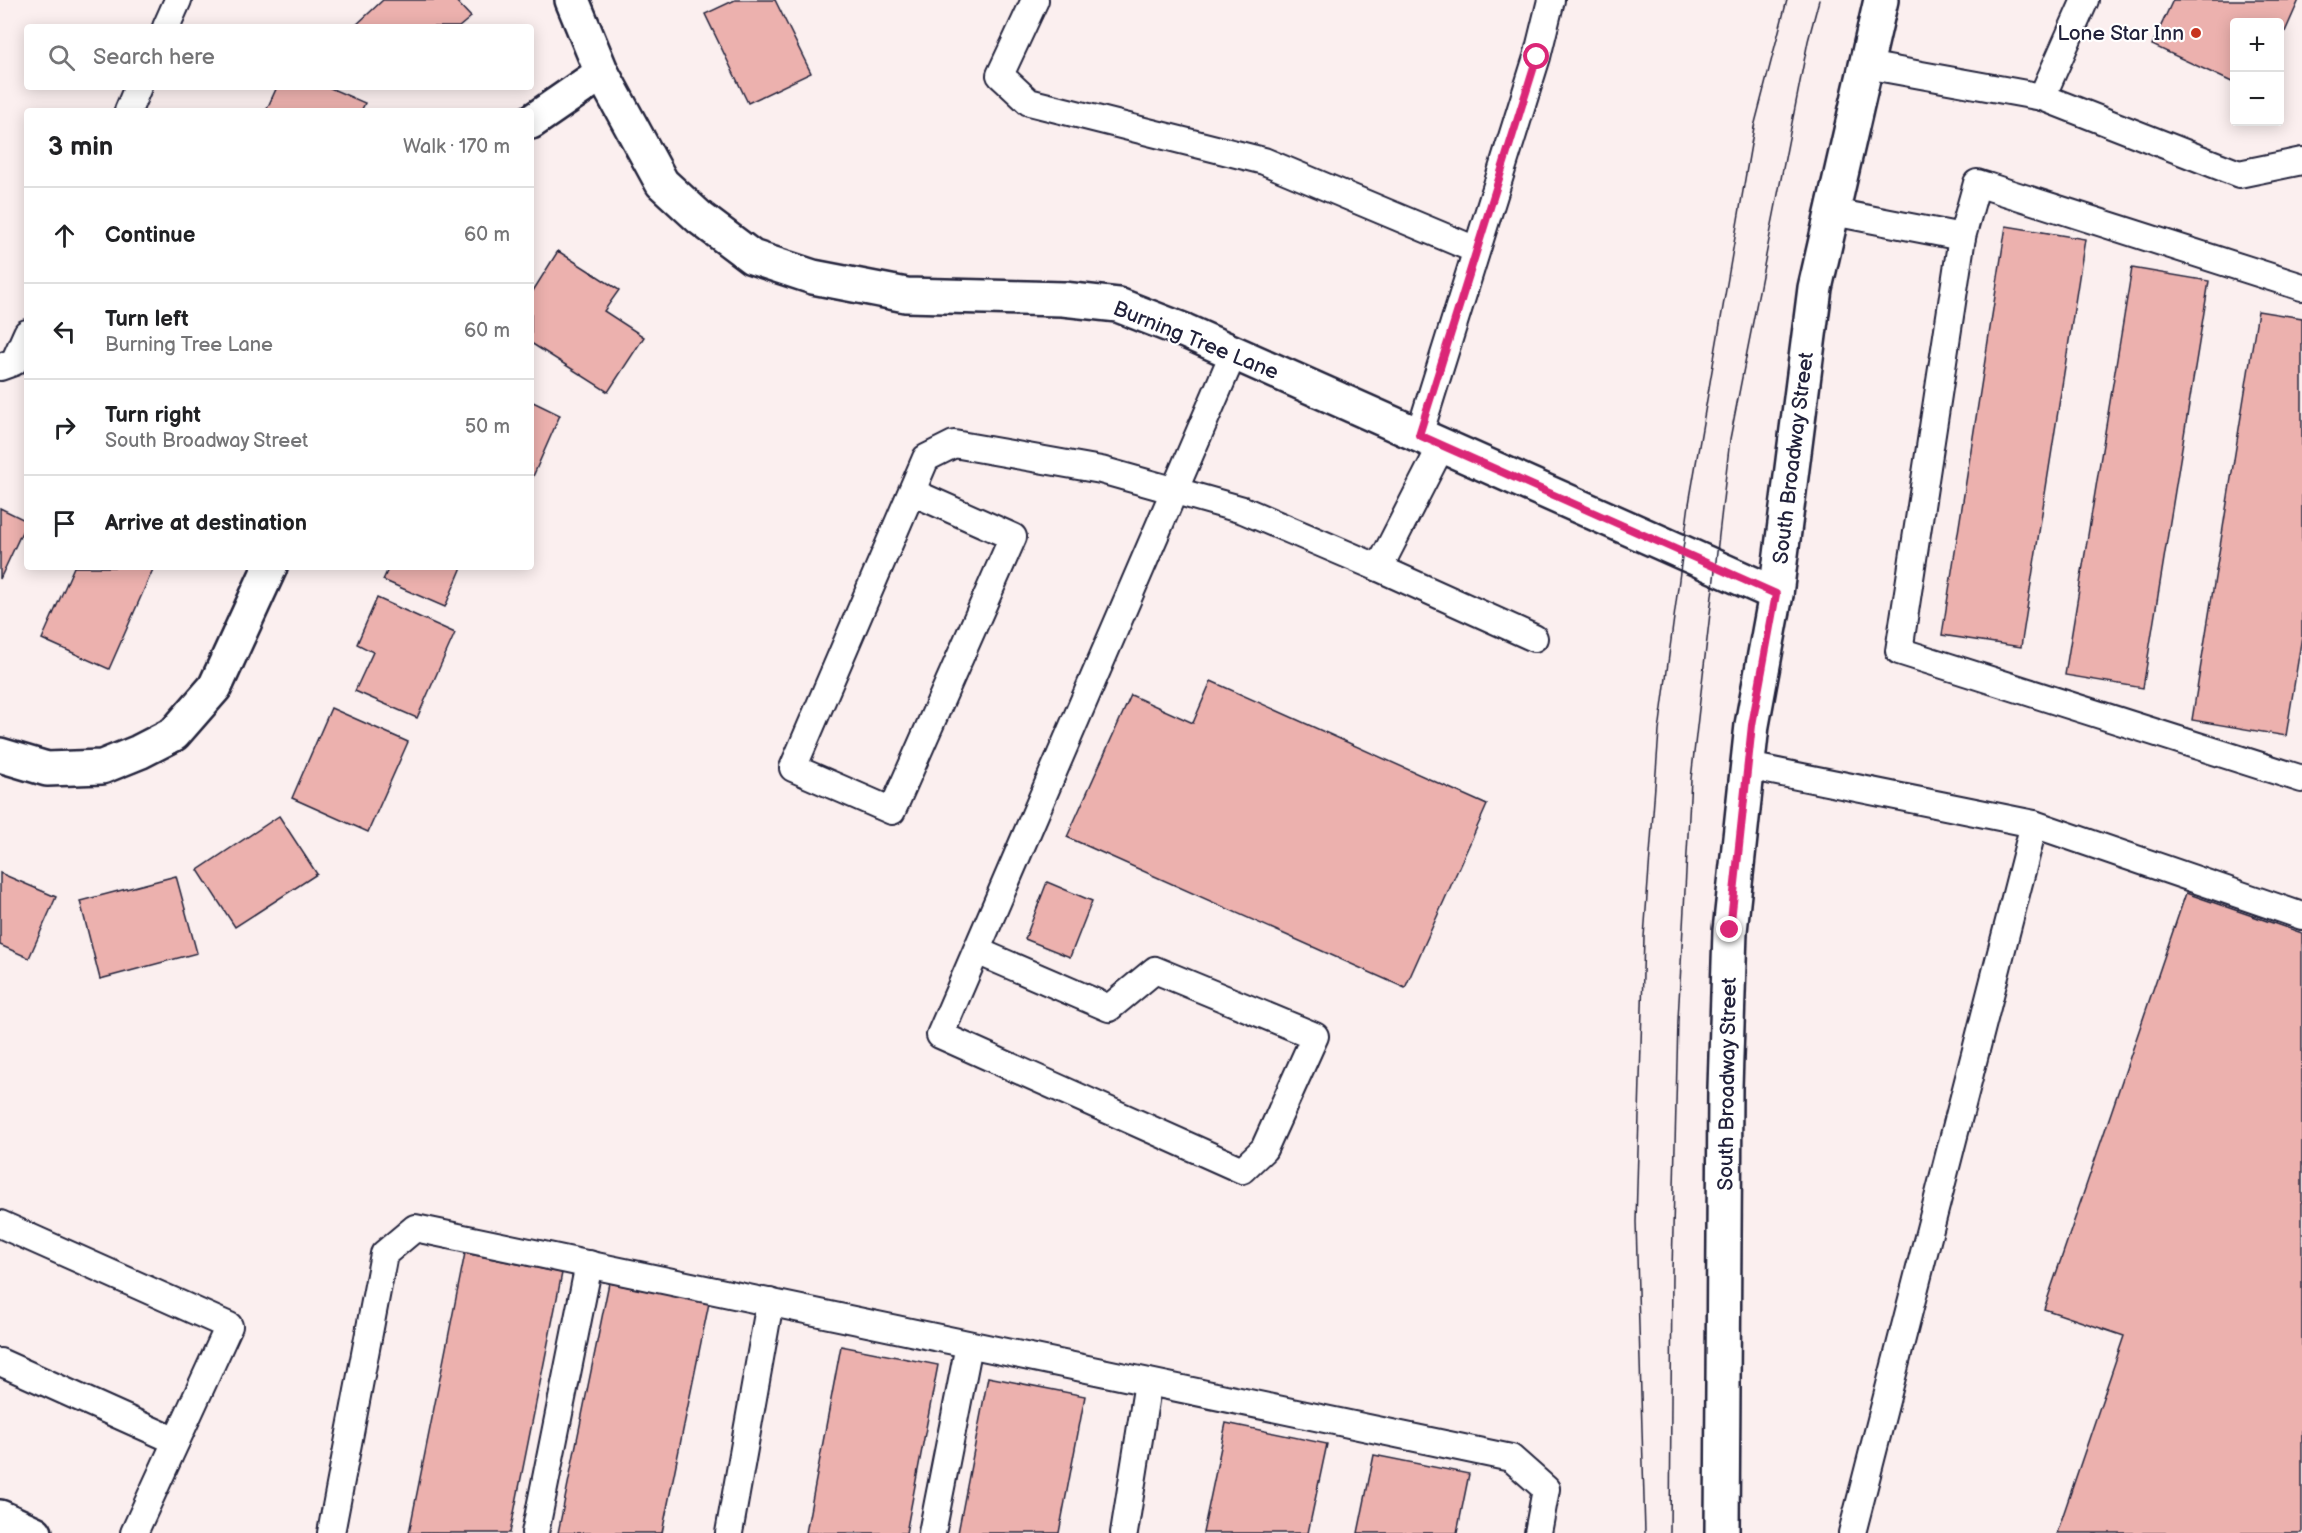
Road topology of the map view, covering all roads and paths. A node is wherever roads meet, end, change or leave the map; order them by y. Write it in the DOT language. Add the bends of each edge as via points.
graph roads {
  1 [pos="178,0"];
  2 [pos="572,0"];
  3 [pos="1035,0"];
  4 [pos="1551,0"];
  5 [pos="1881,0"];
  6 [pos="2085,0"];
  7 [pos="167,24"];
  8 [pos="1866,65"];
  9 [pos="602,73"];
  10 [pos="137,90"];
  11 [pos="2042,97"];
  12 [pos="129,108"];
  13 [pos="534,120"];
  14 [pos="2302,161"];
  15 [pos="1833,212"];
  16 [pos="1962,237"];
  17 [pos="1476,250"];
  18 [pos="2302,287"];
  19 [pos="24,340"];
  20 [pos="1234,352"];
  21 [pos="0,367"];
  22 [pos="1430,440"];
  23 [pos="1174,490"];
  24 [pos="912,492"];
  25 [pos="1379,568"];
  26 [pos="269,570"];
  27 [pos="1776,594"];
  28 [pos="1534,638"];
  29 [pos="0,755"];
  30 [pos="1748,766"];
  31 [pos="2302,779"];
  32 [pos="2034,824"];
  33 [pos="2302,916"];
  34 [pos="977,951"];
  35 [pos="0,1224"];
  36 [pos="589,1264"];
  37 [pos="770,1302"];
  38 [pos="969,1345"];
  39 [pos="0,1362"];
  40 [pos="1148,1382"];
  41 [pos="176,1441"];
  42 [pos="0,1517"];
  43 [pos="35,1533"];
  44 [pos="134,1533"];
  45 [pos="330,1533"];
  46 [pos="535,1533"];
  47 [pos="729,1533"];
  48 [pos="932,1533"];
  49 [pos="1124,1533"];
  50 [pos="1538,1533"];
  51 [pos="1722,1533"];
  52 [pos="1852,1533"];
  1 -- 7 [label="lane"];
  2 -- 9 [label="street, Burning Tree Lane"];
  3 -- 17 [label="lane" via="1000,75 1029,102 1264,161"];
  4 -- 17 [label="lane"];
  5 -- 8 [label="street, South Broadway Street"];
  6 -- 11 [label="lane"];
  8 -- 11 [label="lane"];
  8 -- 15 [label="street, South Broadway Street"];
  9 -- 13 [label="street"];
  9 -- 20 [label="street, Burning Tree Lane" via="662,183 752,258 813,277 906,295 1063,298 1118,305"];
  10 -- 12 [label="lane"];
  11 -- 14 [label="lane" via="2239,174"];
  15 -- 16 [label="lane"];
  15 -- 27 [label="street, South Broadway Street" via="1815,288"];
  16 -- 18 [label="lane" via="1977,183"];
  16 -- 31 [label="lane" via="1899,651"];
  17 -- 22 [label="lane"];
  19 -- 21 [label="lane" via="14,362"];
  20 -- 22 [label="street, Burning Tree Lane"];
  20 -- 23 [label="lane"];
  22 -- 25 [label="lane"];
  22 -- 27 [label="street, Burning Tree Lane"];
  23 -- 24 [label="lane" via="1101,470 954,444 926,458"];
  23 -- 25 [label="lane" via="1243,510"];
  23 -- 34 [label="lane"];
  24 -- 24 [label="lane" via="793,768 892,811 1013,537"];
  25 -- 28 [label="lane"];
  26 -- 29 [label="street" via="215,687 174,734 102,767 47,769"];
  27 -- 30 [label="street, South Broadway Street"];
  30 -- 32 [label="lane"];
  30 -- 51 [label="street, South Broadway Street" via="1730,930"];
  32 -- 33 [label="lane"];
  32 -- 52 [label="lane"];
  34 -- 34 [label="lane" via="940,1035 1242,1170 1264,1149 1315,1036 1155,970 1109,1008"];
  35 -- 41 [label="lane" via="229,1326"];
  36 -- 37 [label="lane"];
  36 -- 45 [label="lane" via="415,1228 384,1254"];
  36 -- 46 [label="lane"];
  37 -- 38 [label="lane"];
  37 -- 47 [label="lane"];
  38 -- 40 [label="lane"];
  38 -- 48 [label="lane"];
  39 -- 41 [label="lane"];
  40 -- 49 [label="lane"];
  40 -- 50 [label="lane" via="1511,1458 1546,1489"];
  41 -- 44 [label="lane"];
  42 -- 43 [label="street"];
}
